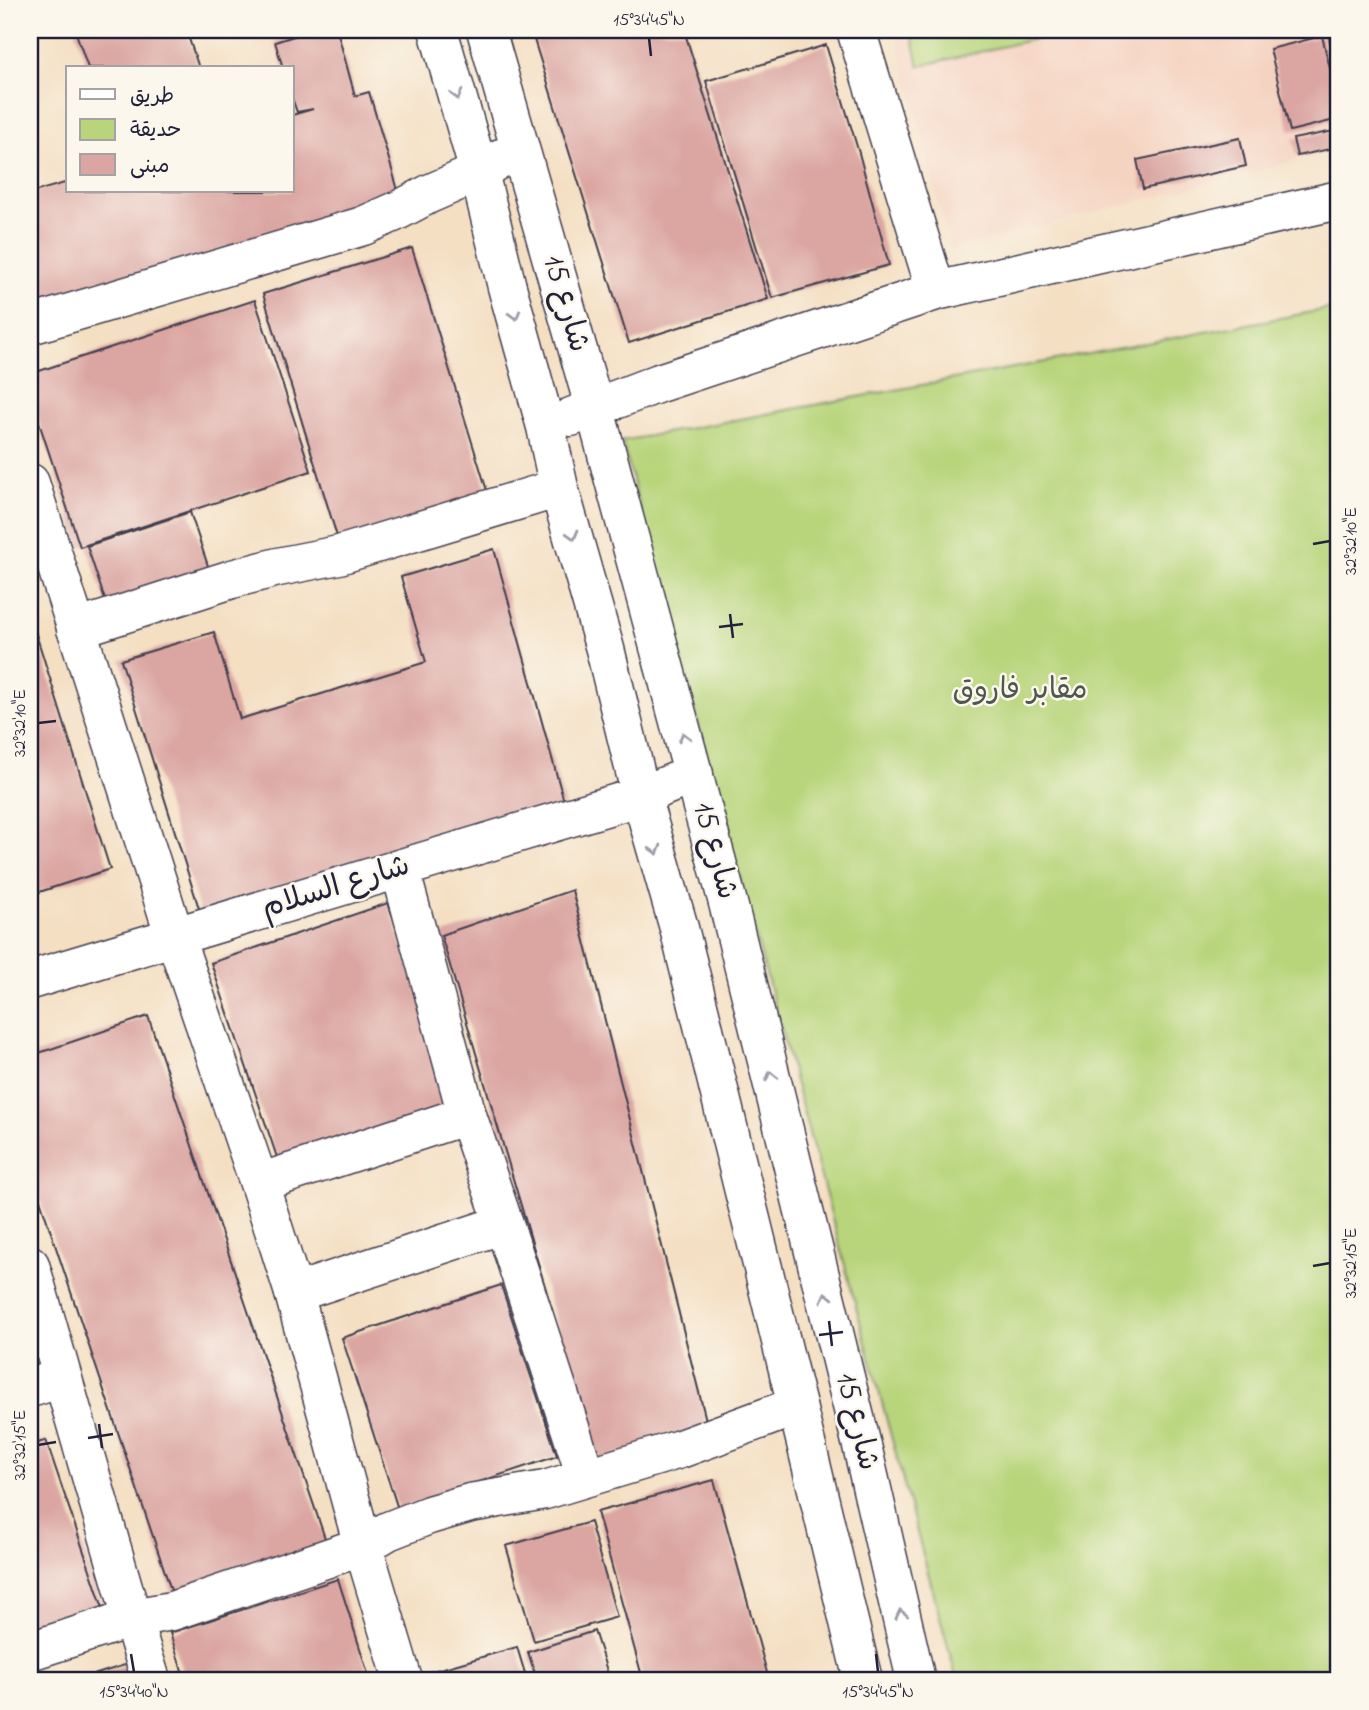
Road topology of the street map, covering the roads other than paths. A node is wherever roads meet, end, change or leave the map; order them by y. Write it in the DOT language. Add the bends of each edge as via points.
graph roads {
  1 [pos="438,30"];
  2 [pos="486,30"];
  3 [pos="856,30"];
  4 [pos="520,145"];
  5 [pos="480,172"];
  6 [pos="1339,200"];
  7 [pos="936,291"];
  8 [pos="30,325"];
  9 [pos="659,383"];
  10 [pos="594,406"];
  11 [pos="546,427"];
  12 [pos="30,483"];
  13 [pos="559,488"];
  14 [pos="621,507"];
  15 [pos="76,629"];
  16 [pos="694,774"];
  17 [pos="641,796"];
  18 [pos="400,869"];
  19 [pos="175,937"];
  20 [pos="30,980"];
  21 [pos="467,1115"];
  22 [pos="259,1183"];
  23 [pos="504,1224"];
  24 [pos="31,1277"];
  25 [pos="294,1293"];
  26 [pos="46,1383"];
  27 [pos="797,1406"];
  28 [pos="586,1476"];
  29 [pos="363,1546"];
  30 [pos="132,1618"];
  31 [pos="30,1651"];
  32 [pos="151,1680"];
  33 [pos="403,1680"];
  34 [pos="863,1680"];
  35 [pos="916,1680"];
  1 -- 5 [label="street, شارع 15, one-way"];
  2 -- 4 [label="street, شارع 15"];
  3 -- 7 [label="street"];
  4 -- 5 [label="street"];
  4 -- 10 [label="street, شارع 15"];
  5 -- 8 [label="street" via="363,226"];
  5 -- 11 [label="street, شارع 15, one-way"];
  6 -- 7 [label="street"];
  7 -- 9 [label="street"];
  9 -- 10 [label="street"];
  9 -- 14 [label="street" via="625,437 619,465"];
  10 -- 11 [label="street"];
  10 -- 14 [label="street, شارع 15"];
  11 -- 13 [label="street, شارع 15"];
  12 -- 15 [label="street"];
  13 -- 15 [label="street" via="339,555 232,579"];
  13 -- 17 [label="street, شارع 15, one-way"];
  16 -- 14 [label="street, شارع 15, one-way"];
  15 -- 19 [label="street"];
  16 -- 17 [label="street, شارع السلام"];
  35 -- 16 [label="street, شارع 15, one-way"];
  17 -- 18 [label="street, شارع السلام"];
  17 -- 27 [label="street, شارع 15, one-way"];
  18 -- 19 [label="street, شارع السلام"];
  18 -- 21 [label="street"];
  19 -- 20 [label="street, شارع السلام"];
  19 -- 22 [label="street"];
  21 -- 22 [label="street"];
  21 -- 23 [label="street"];
  22 -- 25 [label="street"];
  23 -- 25 [label="street"];
  23 -- 28 [label="street"];
  24 -- 26 [label="street"];
  25 -- 29 [label="street"];
  26 -- 30 [label="street"];
  27 -- 28 [label="street" via="680,1449"];
  27 -- 34 [label="street, شارع 15"];
  28 -- 29 [label="street" via="545,1490 429,1515"];
  29 -- 30 [label="street" via="172,1611"];
  29 -- 33 [label="street"];
  30 -- 31 [label="street"];
  30 -- 32 [label="street"];
}
